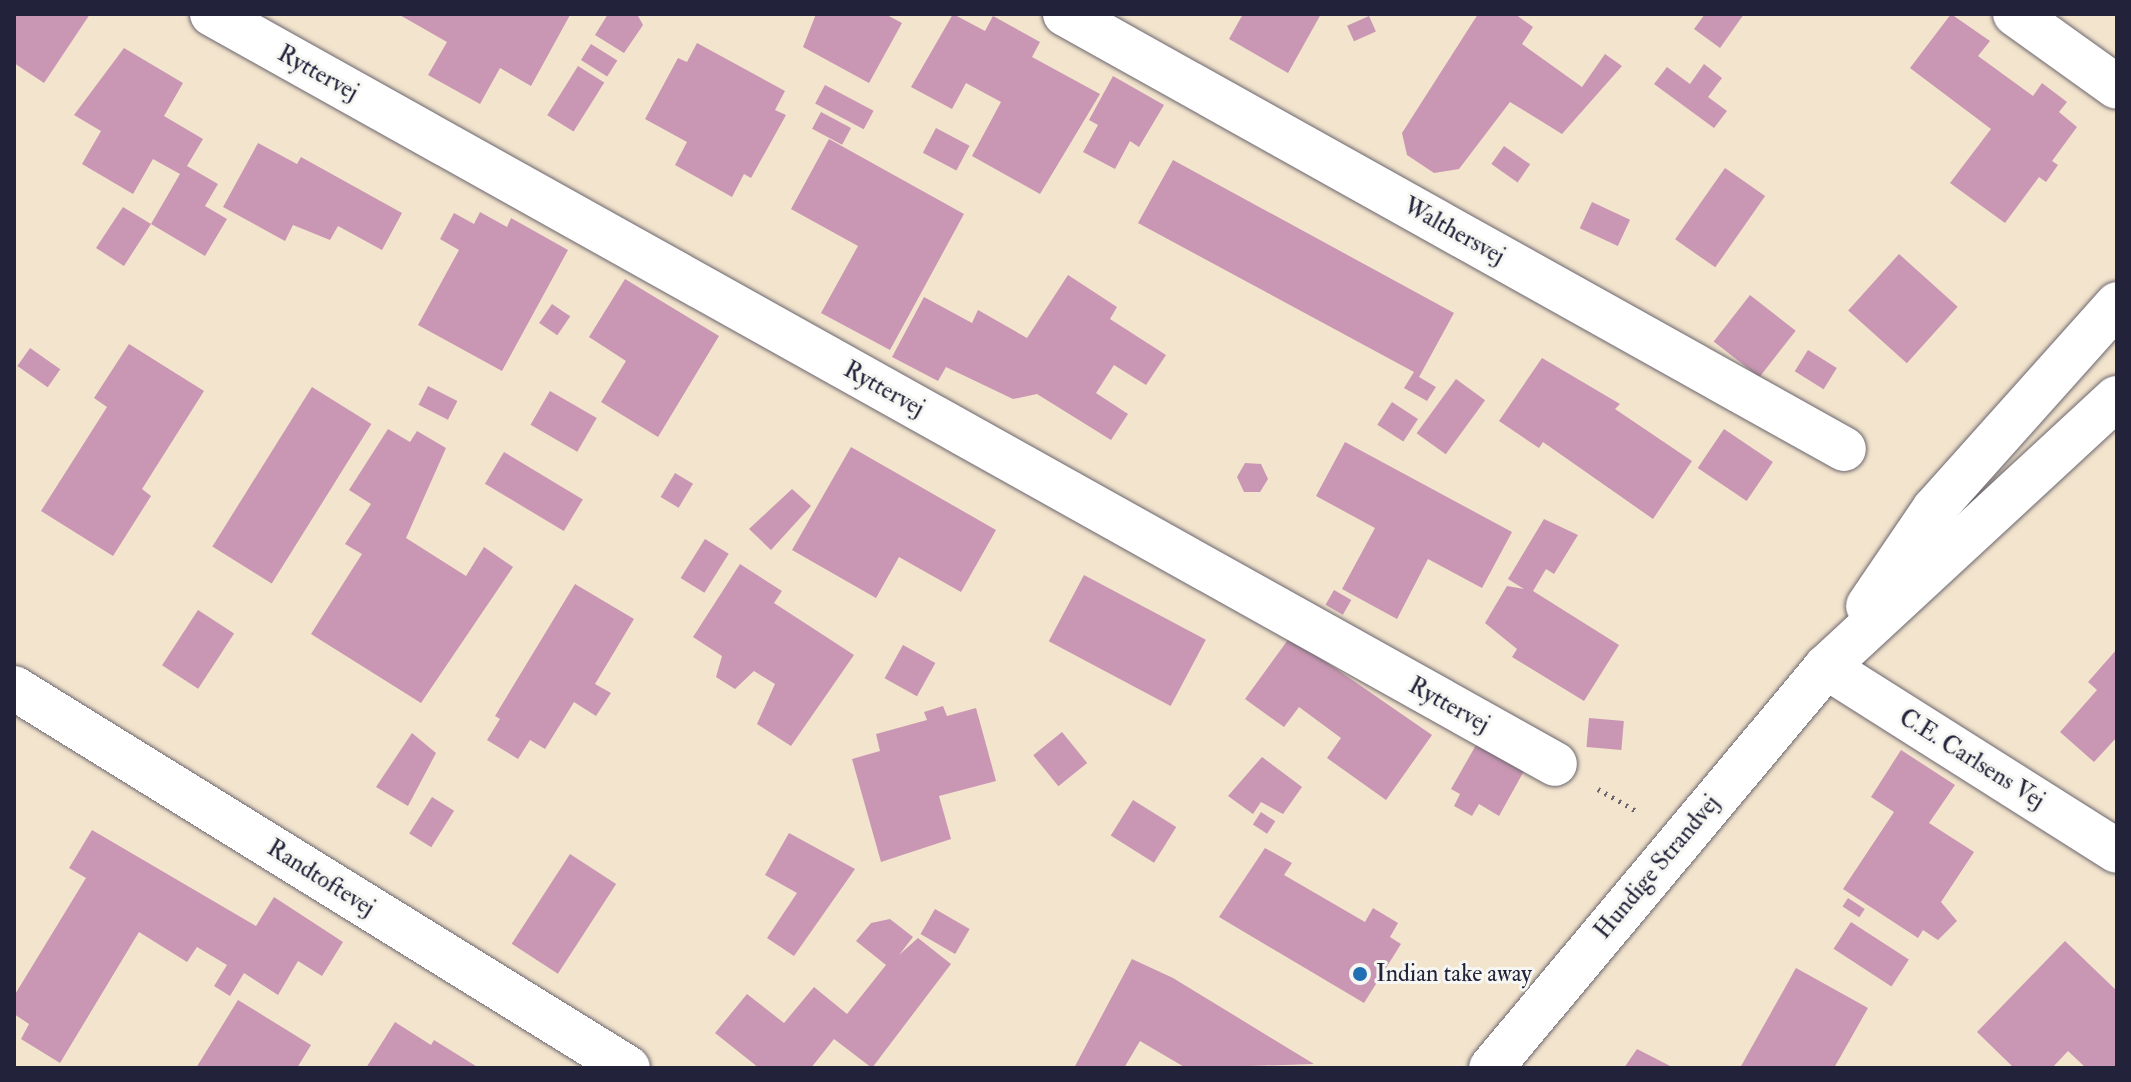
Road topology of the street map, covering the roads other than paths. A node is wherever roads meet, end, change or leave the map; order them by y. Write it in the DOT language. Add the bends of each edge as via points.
graph roads {
  1 [pos="212,14"];
  2 [pos="1065,14"];
  3 [pos="2015,14"];
  4 [pos="2117,87"];
  5 [pos="2117,304"];
  6 [pos="2117,398"];
  7 [pos="1844,449"];
  8 [pos="1826,667"];
  9 [pos="14,688"];
  10 [pos="1555,764"];
  11 [pos="2117,851"];
  12 [pos="628,1068"];
  13 [pos="1491,1068"];
  1 -- 10 [label="street, Ryttervej"];
  2 -- 7 [label="street, Walthersvej"];
  3 -- 4 [label="street"];
  5 -- 8 [label="street, Hundige Strandvej" via="1934,509"];
  6 -- 8 [label="street, Hundige Strandvej"];
  8 -- 11 [label="street, C.E. Carlsens Vej"];
  8 -- 13 [label="street, Hundige Strandvej"];
  9 -- 12 [label="street, Randtoftevej"];
}
